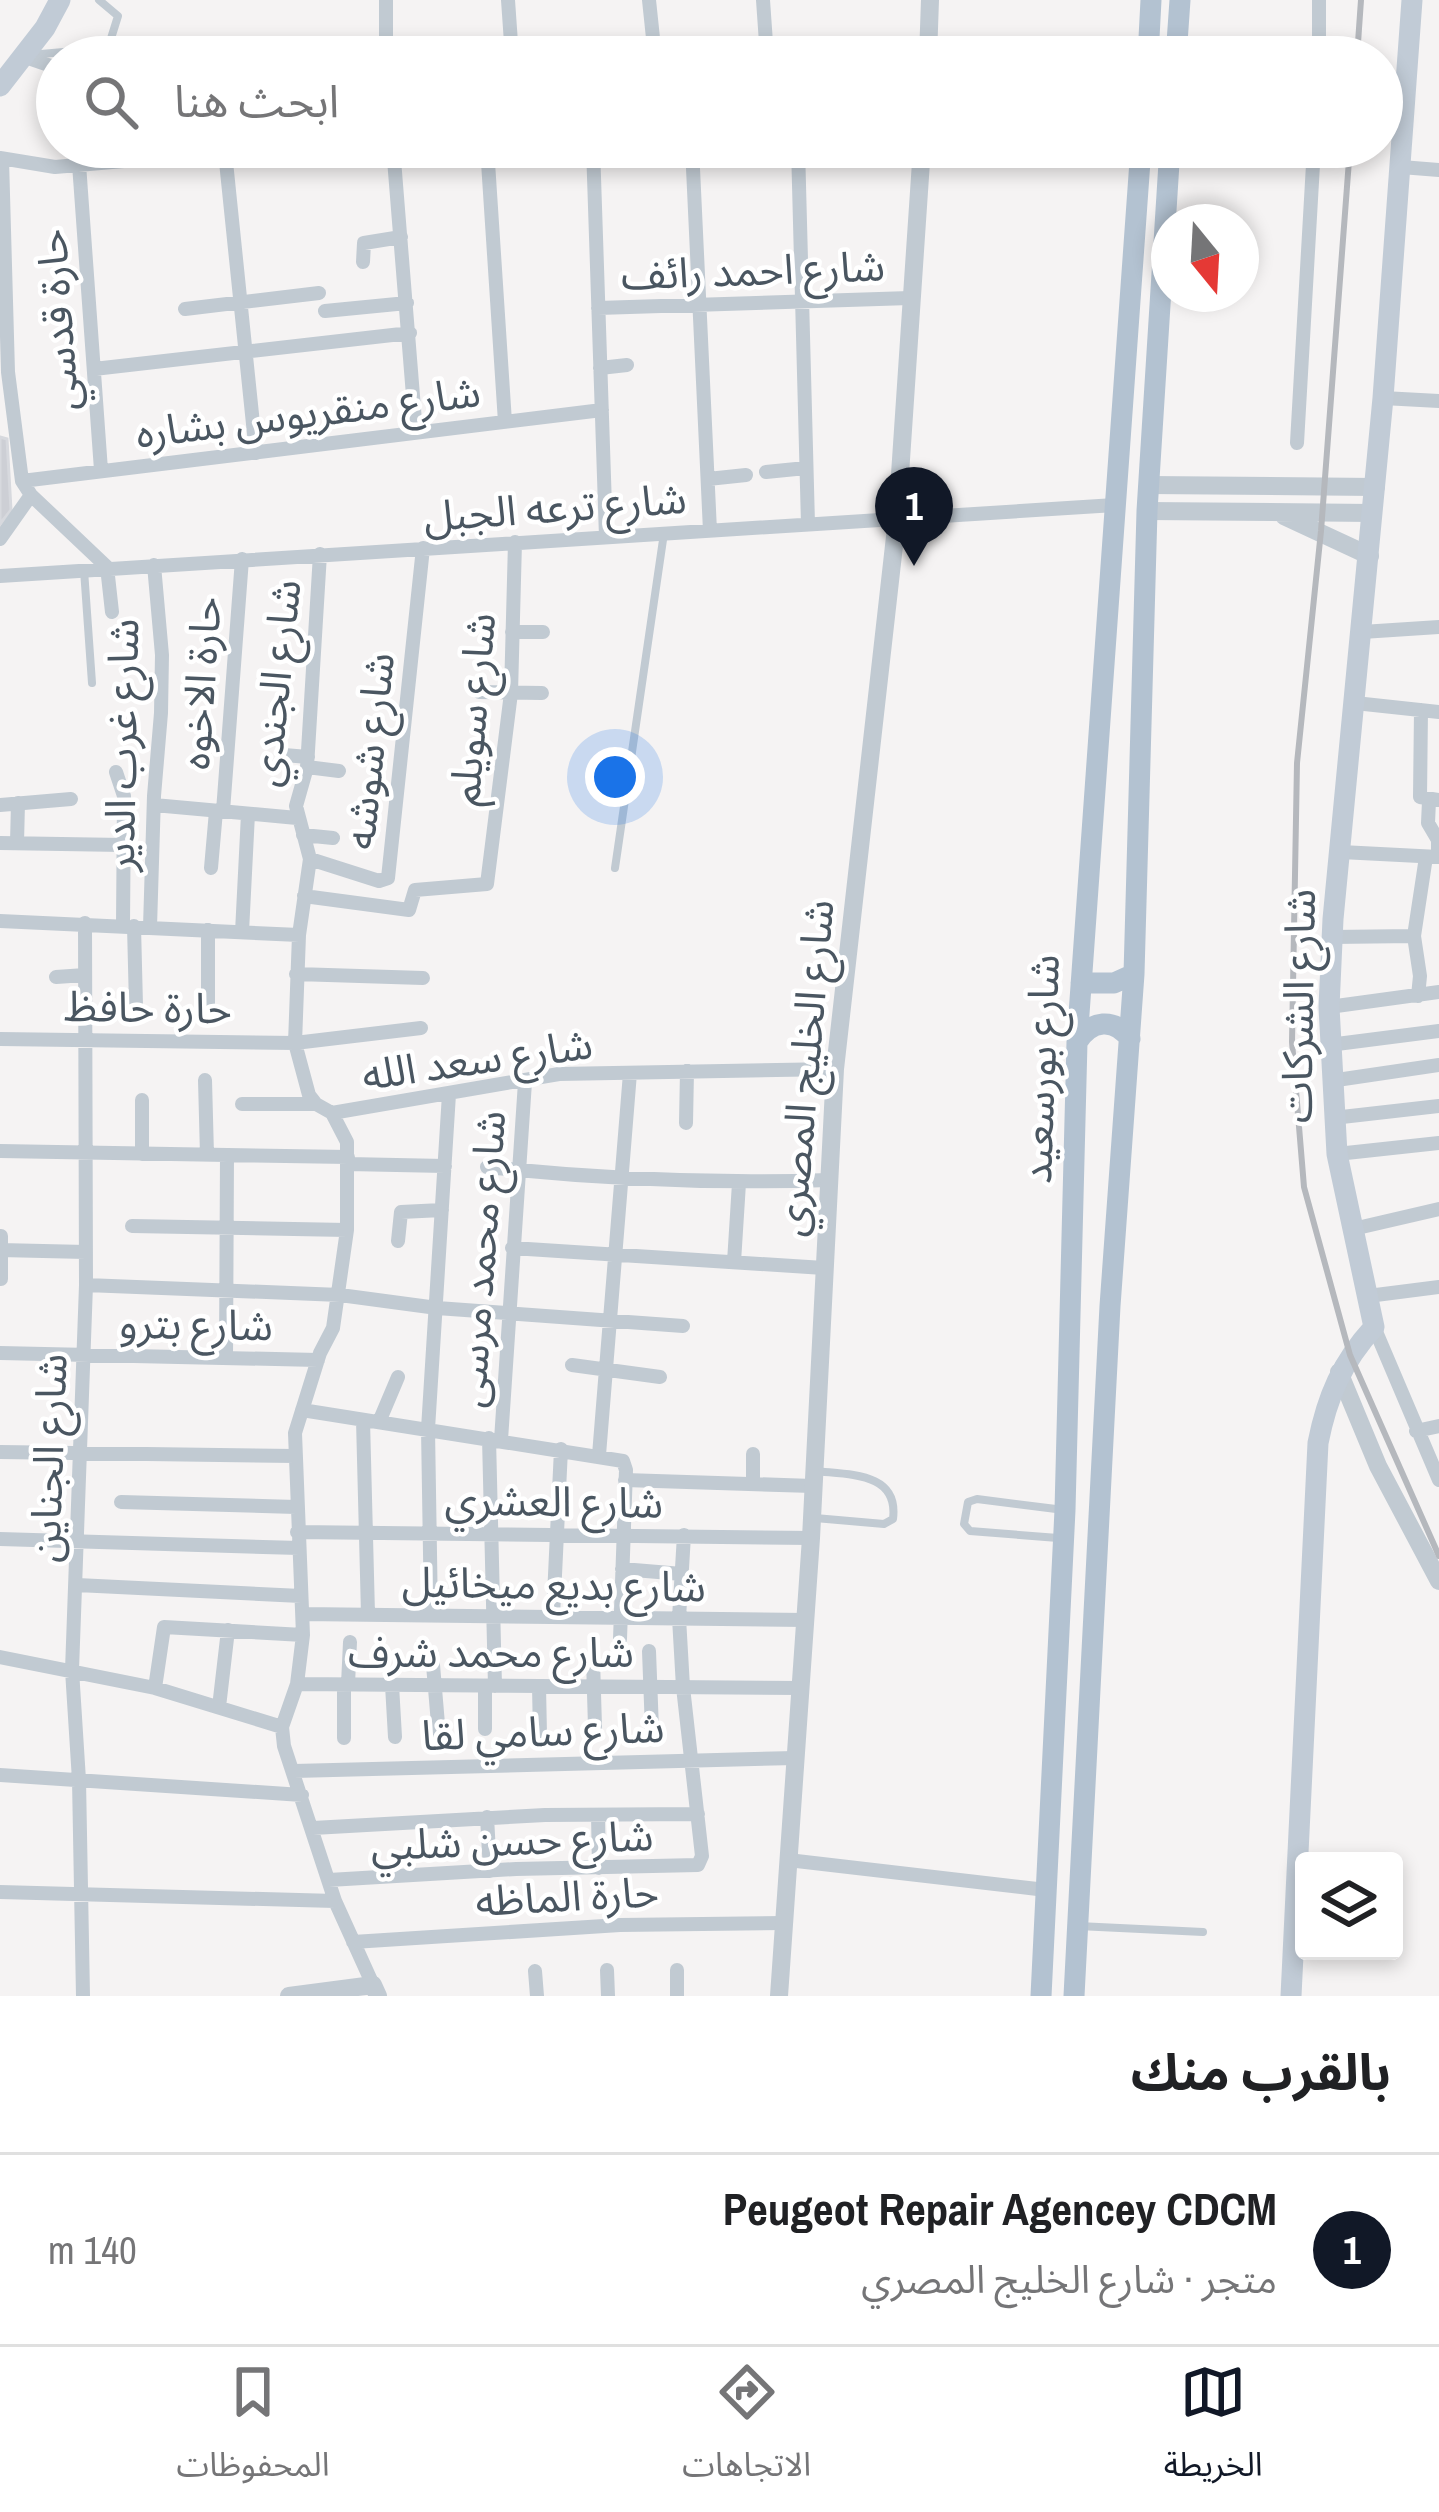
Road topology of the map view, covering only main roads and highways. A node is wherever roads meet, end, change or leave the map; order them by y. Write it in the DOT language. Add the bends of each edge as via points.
graph roads {
  1 [pos="60,0"];
  2 [pos="1151,0"];
  3 [pos="1180,0"];
  4 [pos="1412,0"];
  5 [pos="1149,36"];
  6 [pos="1177,36"];
  7 [pos="0,86"];
  8 [pos="1403,137"];
  9 [pos="1139,168"];
  10 [pos="1169,168"];
  11 [pos="1401,168"];
  12 [pos="1134,974"];
  13 [pos="1081,983"];
  14 [pos="1130,1039"];
  15 [pos="1077,1042"];
  16 [pos="1072,1304"];
  17 [pos="1110,1306"];
  18 [pos="1041,1996"];
  19 [pos="1075,1996"];
  20 [pos="1291,1996"];
  1 -- 7 [label="main road"];
  2 -- 5 [label="main road"];
  3 -- 6 [label="main road"];
  4 -- 8 [label="main road, شارع الشركات"];
  9 -- 13 [label="main road, شارع بورسعيد"];
  10 -- 12 [label="main road, شارع بورسعيد" via="1149,484"];
  11 -- 20 [label="main road, شارع الشركات" via="1329,1006 1337,1154 1374,1327 1340,1372 1318,1443"];
  12 -- 13 [label="main road"];
  12 -- 14 [label="main road, شارع بورسعيد"];
  13 -- 15 [label="main road, شارع بورسعيد"];
  14 -- 15 [label="main road" via="1108,1024 1089,1028"];
  14 -- 17 [label="main road, شارع بورسعيد"];
  15 -- 16 [label="main road, شارع بورسعيد"];
  16 -- 17 [label="main road"];
  16 -- 18 [label="main road, شارع بورسعيد"];
  17 -- 19 [label="main road, شارع بورسعيد"];
}
